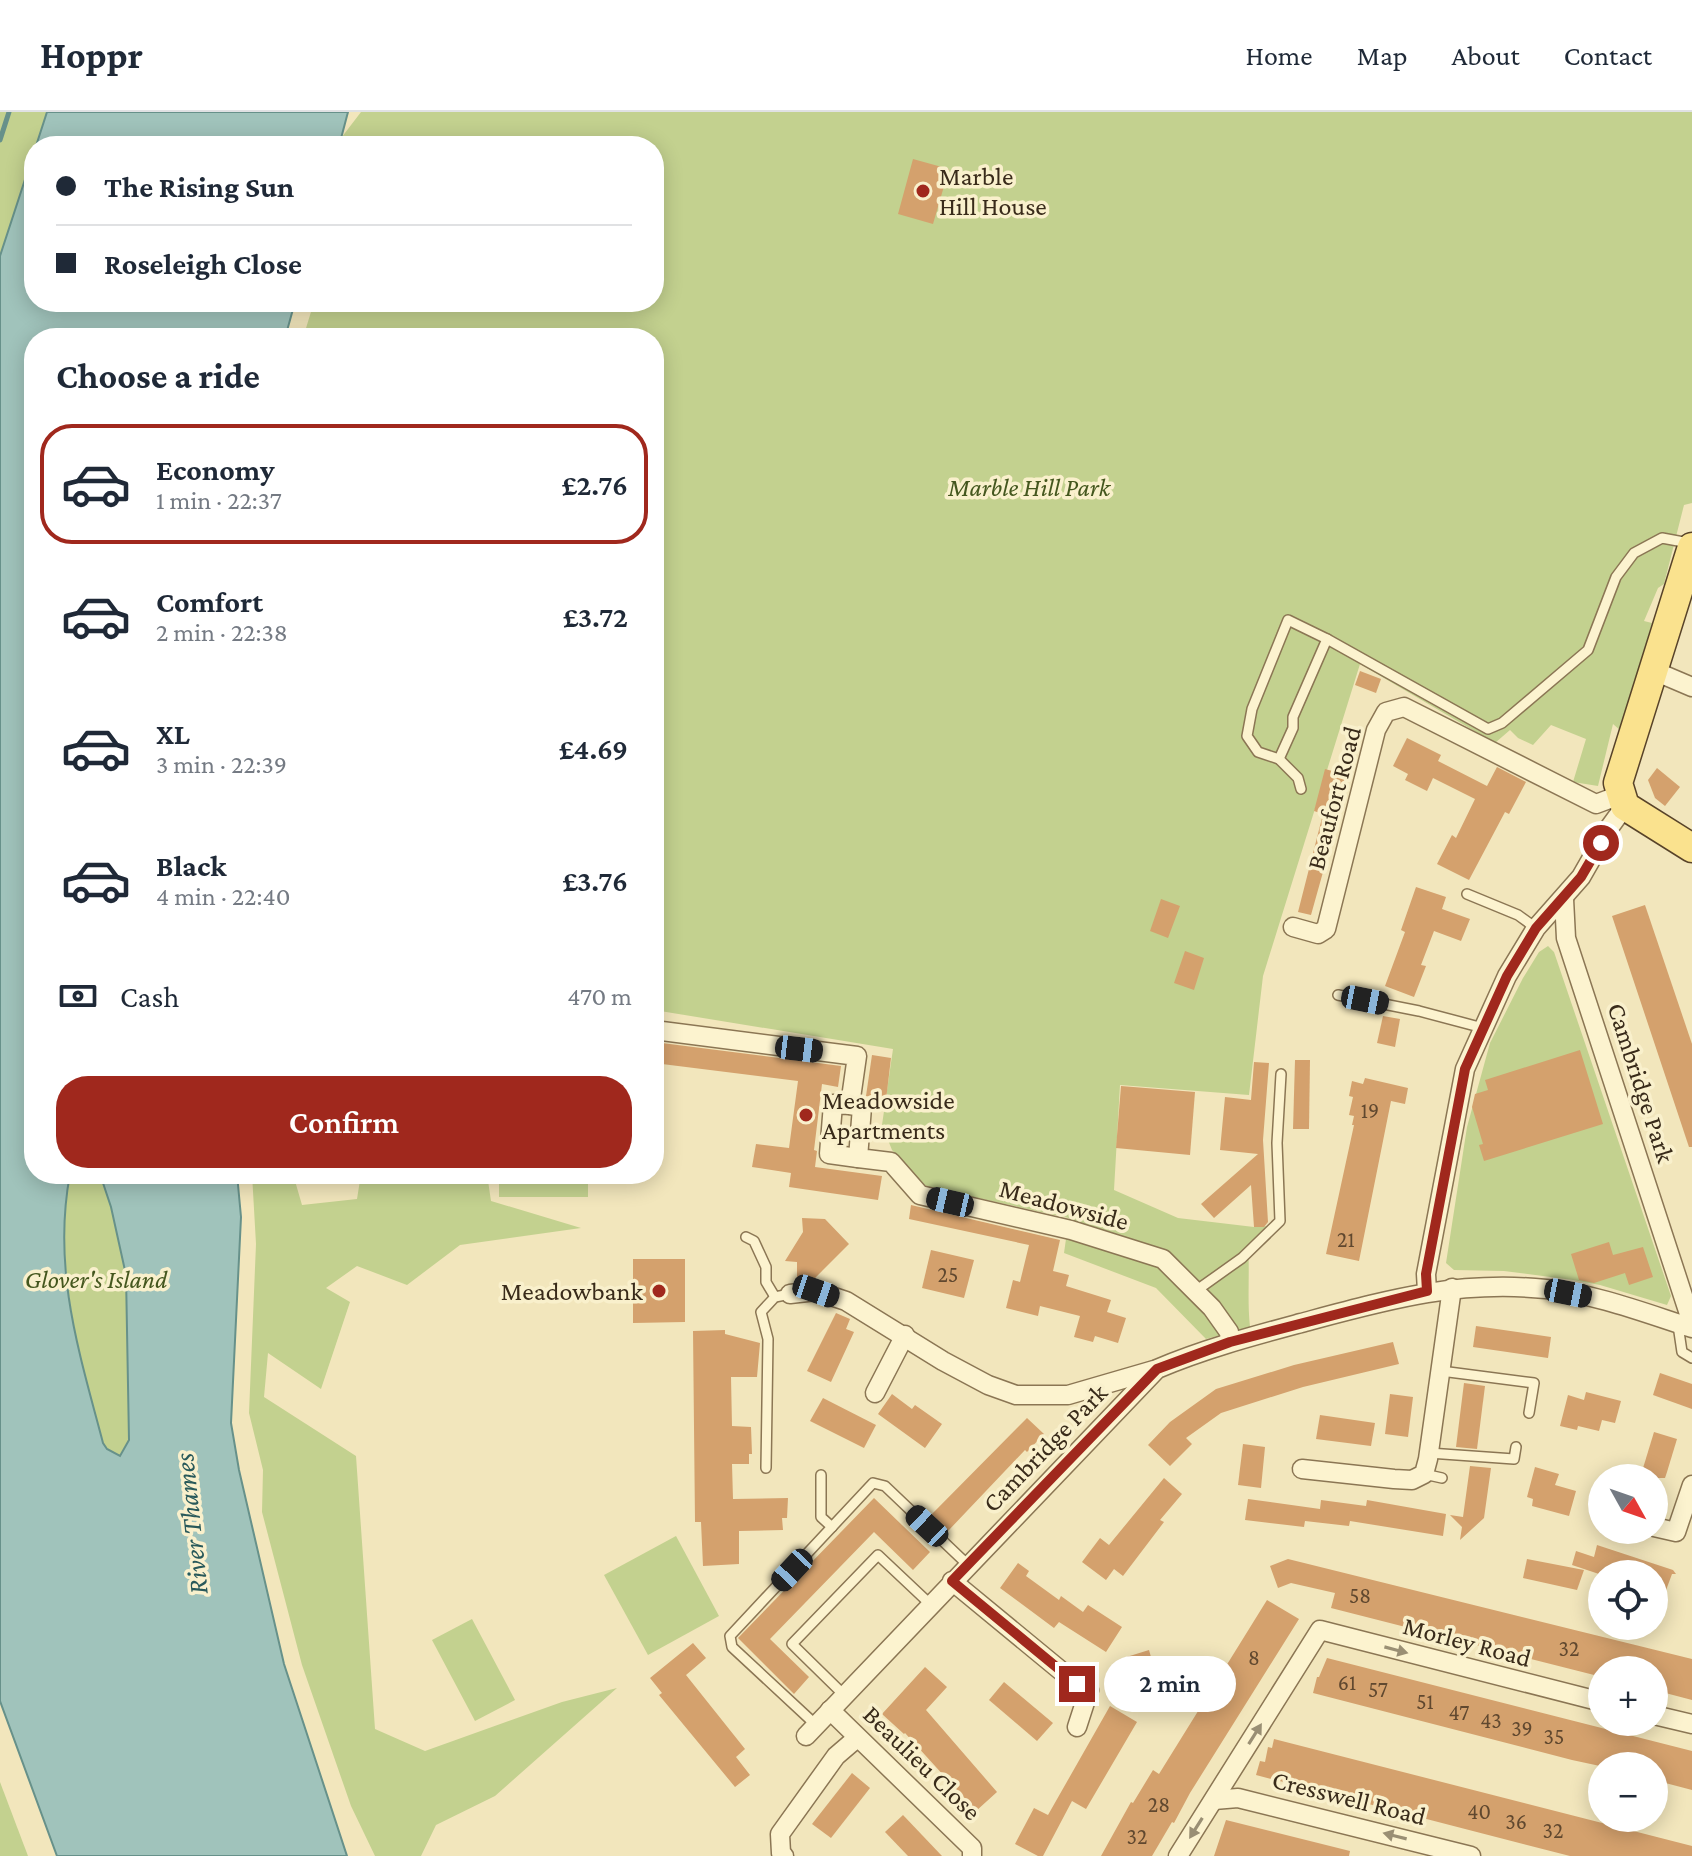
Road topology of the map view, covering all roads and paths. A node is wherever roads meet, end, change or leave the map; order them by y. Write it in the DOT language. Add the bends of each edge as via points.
graph roads {
  1 [pos="1692,546"];
  2 [pos="1327,639"];
  3 [pos="1652,670"];
  4 [pos="1692,687"];
  5 [pos="1279,759"];
  6 [pos="1301,789"];
  7 [pos="1622,801"];
  8 [pos="1692,848"];
  9 [pos="1467,894"];
  10 [pos="1564,899"];
  11 [pos="1293,927"];
  12 [pos="1536,928"];
  13 [pos="1338,995"];
  14 [pos="1483,1028"];
  15 [pos="664,1031"];
  16 [pos="1281,1074"];
  17 [pos="850,1105"];
  18 [pos="858,1158"];
  19 [pos="746,1237"];
  20 [pos="1452,1288"];
  21 [pos="1197,1290"];
  22 [pos="1427,1291"];
  23 [pos="782,1296"];
  24 [pos="1685,1326"];
  25 [pos="905,1335"];
  26 [pos="1230,1342"];
  27 [pos="1692,1358"];
  28 [pos="1157,1369"];
  29 [pos="1441,1371"];
  30 [pos="875,1393"];
  31 [pos="1529,1413"];
  32 [pos="1516,1447"];
  33 [pos="1429,1453"];
  34 [pos="766,1468"];
  35 [pos="1302,1469"];
  36 [pos="821,1475"];
  37 [pos="1692,1485"];
  38 [pos="832,1527"];
  39 [pos="1668,1530"];
  40 [pos="968,1565"];
  41 [pos="952,1581"];
  42 [pos="930,1604"];
  43 [pos="844,1695"];
  44 [pos="1588,1698"];
  45 [pos="830,1710"];
  46 [pos="1668,1718"];
  47 [pos="1692,1724"];
  48 [pos="1077,1727"];
  49 [pos="811,1731"];
  50 [pos="857,1738"];
  51 [pos="1214,1800"];
  52 [pos="784,1856"];
  53 [pos="972,1856"];
  54 [pos="1178,1856"];
  55 [pos="1471,1856"];
  1 -- 2 [label="lane" via="1662,538 1634,553 1616,577 1588,650 1488,729"];
  1 -- 3 [label="main road"];
  2 -- 5 [label="lane"];
  2 -- 5 [label="lane" via="1288,620 1252,709 1247,736 1258,752"];
  3 -- 4 [label="street"];
  3 -- 7 [label="main road" via="1618,783"];
  5 -- 6 [label="lane" via="1298,778"];
  7 -- 8 [label="main road"];
  7 -- 10 [label="street"];
  7 -- 11 [label="street, Beaufort Road" via="1596,804 1404,707 1386,712 1376,730 1326,929 1318,934"];
  9 -- 12 [label="lane"];
  10 -- 12 [label="street"];
  10 -- 24 [label="street, Cambridge Park" via="1566,938 1689,1314"];
  12 -- 14 [label="street"];
  13 -- 14 [label="lane"];
  14 -- 22 [label="street" via="1465,1069"];
  15 -- 17 [label="street" via="857,1056"];
  16 -- 21 [label="lane" via="1280,1221 1242,1258"];
  17 -- 18 [label="street" via="862,1107"];
  17 -- 18 [label="street, Meadowside" via="833,1104 829,1154"];
  18 -- 21 [label="street, Meadowside" via="891,1162 920,1195 1071,1230 1163,1259"];
  19 -- 23 [label="lane" via="754,1241 766,1267 766,1282"];
  20 -- 22 [label="street, Cambridge Park"];
  20 -- 24 [label="street, Cambridge Park" via="1548,1289"];
  20 -- 29 [label="street"];
  21 -- 26 [label="street, Meadowside" via="1229,1332"];
  22 -- 26 [label="street, Cambridge Park"];
  23 -- 25 [label="street, Cambridge Park" via="816,1291 846,1301"];
  23 -- 34 [label="lane" via="761,1312 768,1339"];
  24 -- 27 [label="lane" via="1682,1352"];
  25 -- 28 [label="street, Cambridge Park" via="943,1361 1016,1395 1068,1395"];
  25 -- 30 [label="street"];
  26 -- 28 [label="street, Cambridge Park"];
  28 -- 40 [label="street, Cambridge Park"];
  29 -- 31 [label="lane" via="1534,1383"];
  29 -- 33 [label="street"];
  32 -- 33 [label="lane" via="1514,1459"];
  33 -- 35 [label="street" via="1433,1476 1412,1480"];
  36 -- 38 [label="lane" via="821,1517"];
  37 -- 39 [label="street" via="1676,1532"];
  38 -- 40 [label="lane" via="873,1483 885,1486"];
  38 -- 49 [label="lane" via="730,1636 732,1647"];
  40 -- 41 [label="street, Cambridge Park"];
  41 -- 42 [label="street, Cambridge Park"];
  41 -- 48 [label="street" via="1069,1677 1092,1684"];
  42 -- 43 [label="street, Cambridge Park"];
  42 -- 43 [label="lane" via="878,1555 792,1644"];
  43 -- 45 [label="street, Cambridge Park"];
  51 -- 44 [label="street, Morley Road, one-way" via="1320,1630"];
  45 -- 49 [label="street, Cambridge Park"];
  45 -- 50 [label="street, Beaulieu Close"];
  46 -- 47 [label="street"];
  50 -- 52 [label="street" via="836,1756 780,1834"];
  50 -- 53 [label="street, Beaulieu Close" via="972,1848"];
  51 -- 54 [label="street, one-way"];
  55 -- 51 [label="street, Cresswell Road, one-way" via="1238,1798"];
}
